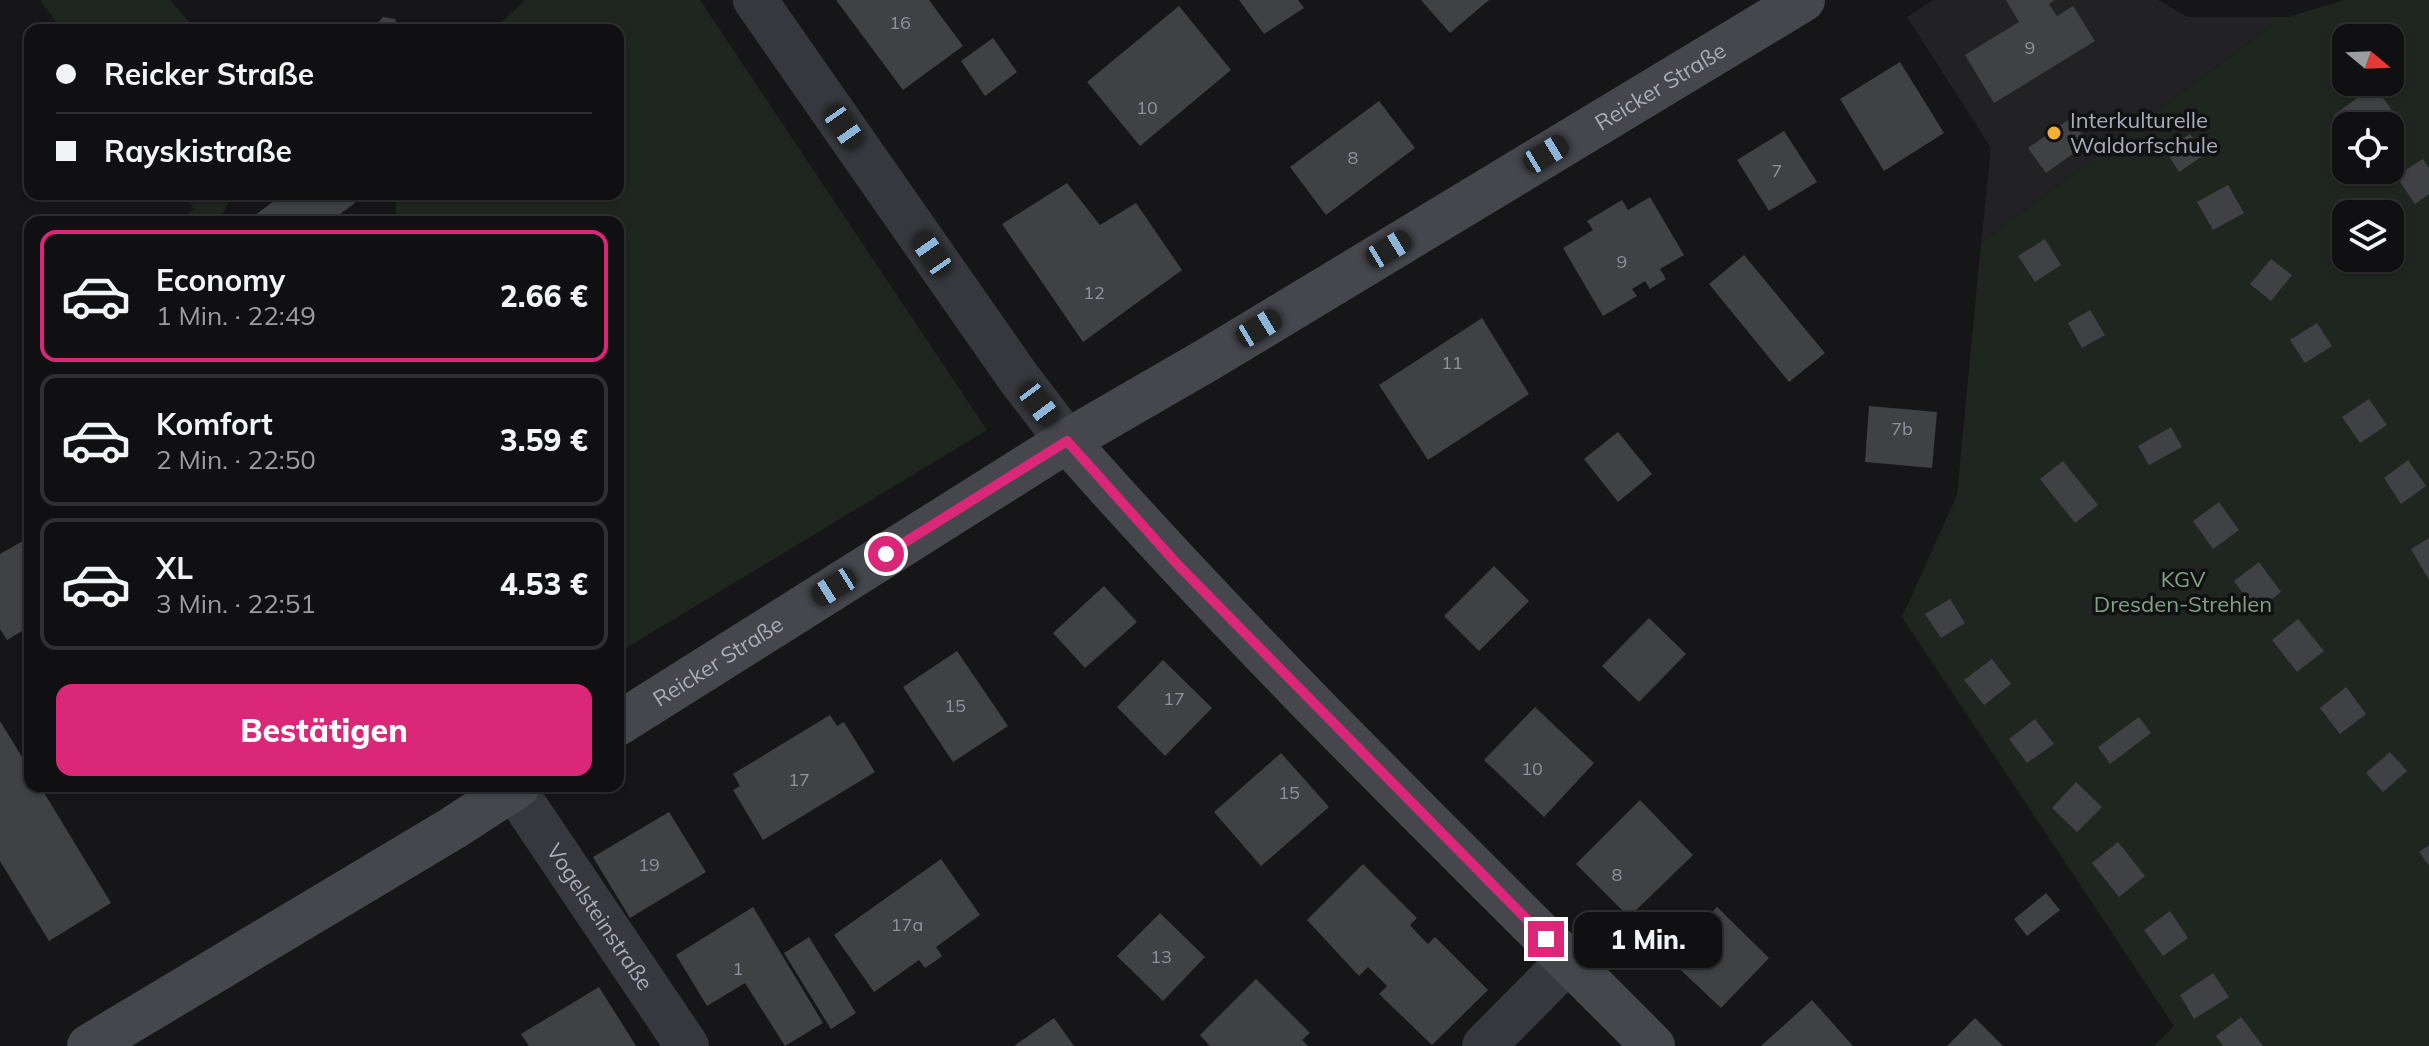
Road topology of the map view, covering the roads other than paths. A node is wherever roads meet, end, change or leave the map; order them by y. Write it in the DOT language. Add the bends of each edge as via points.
graph roads {
  1 [pos="755,0"];
  2 [pos="1803,0"];
  3 [pos="1067,441"];
  4 [pos="624,720"];
  5 [pos="509,792"];
  6 [pos="519,792"];
  7 [pos="1568,961"];
  8 [pos="89,1046"];
  9 [pos="687,1046"];
  10 [pos="1484,1046"];
  11 [pos="1653,1046"];
  1 -- 3 [label="street"];
  2 -- 3 [label="street, Reicker Straße"];
  3 -- 4 [label="street, Reicker Straße"];
  3 -- 7 [label="street" via="1177,564"];
  5 -- 8 [label="street"];
  6 -- 9 [label="street, Vogelsteinstraße"];
  7 -- 10 [label="street"];
  7 -- 11 [label="street"];
}
